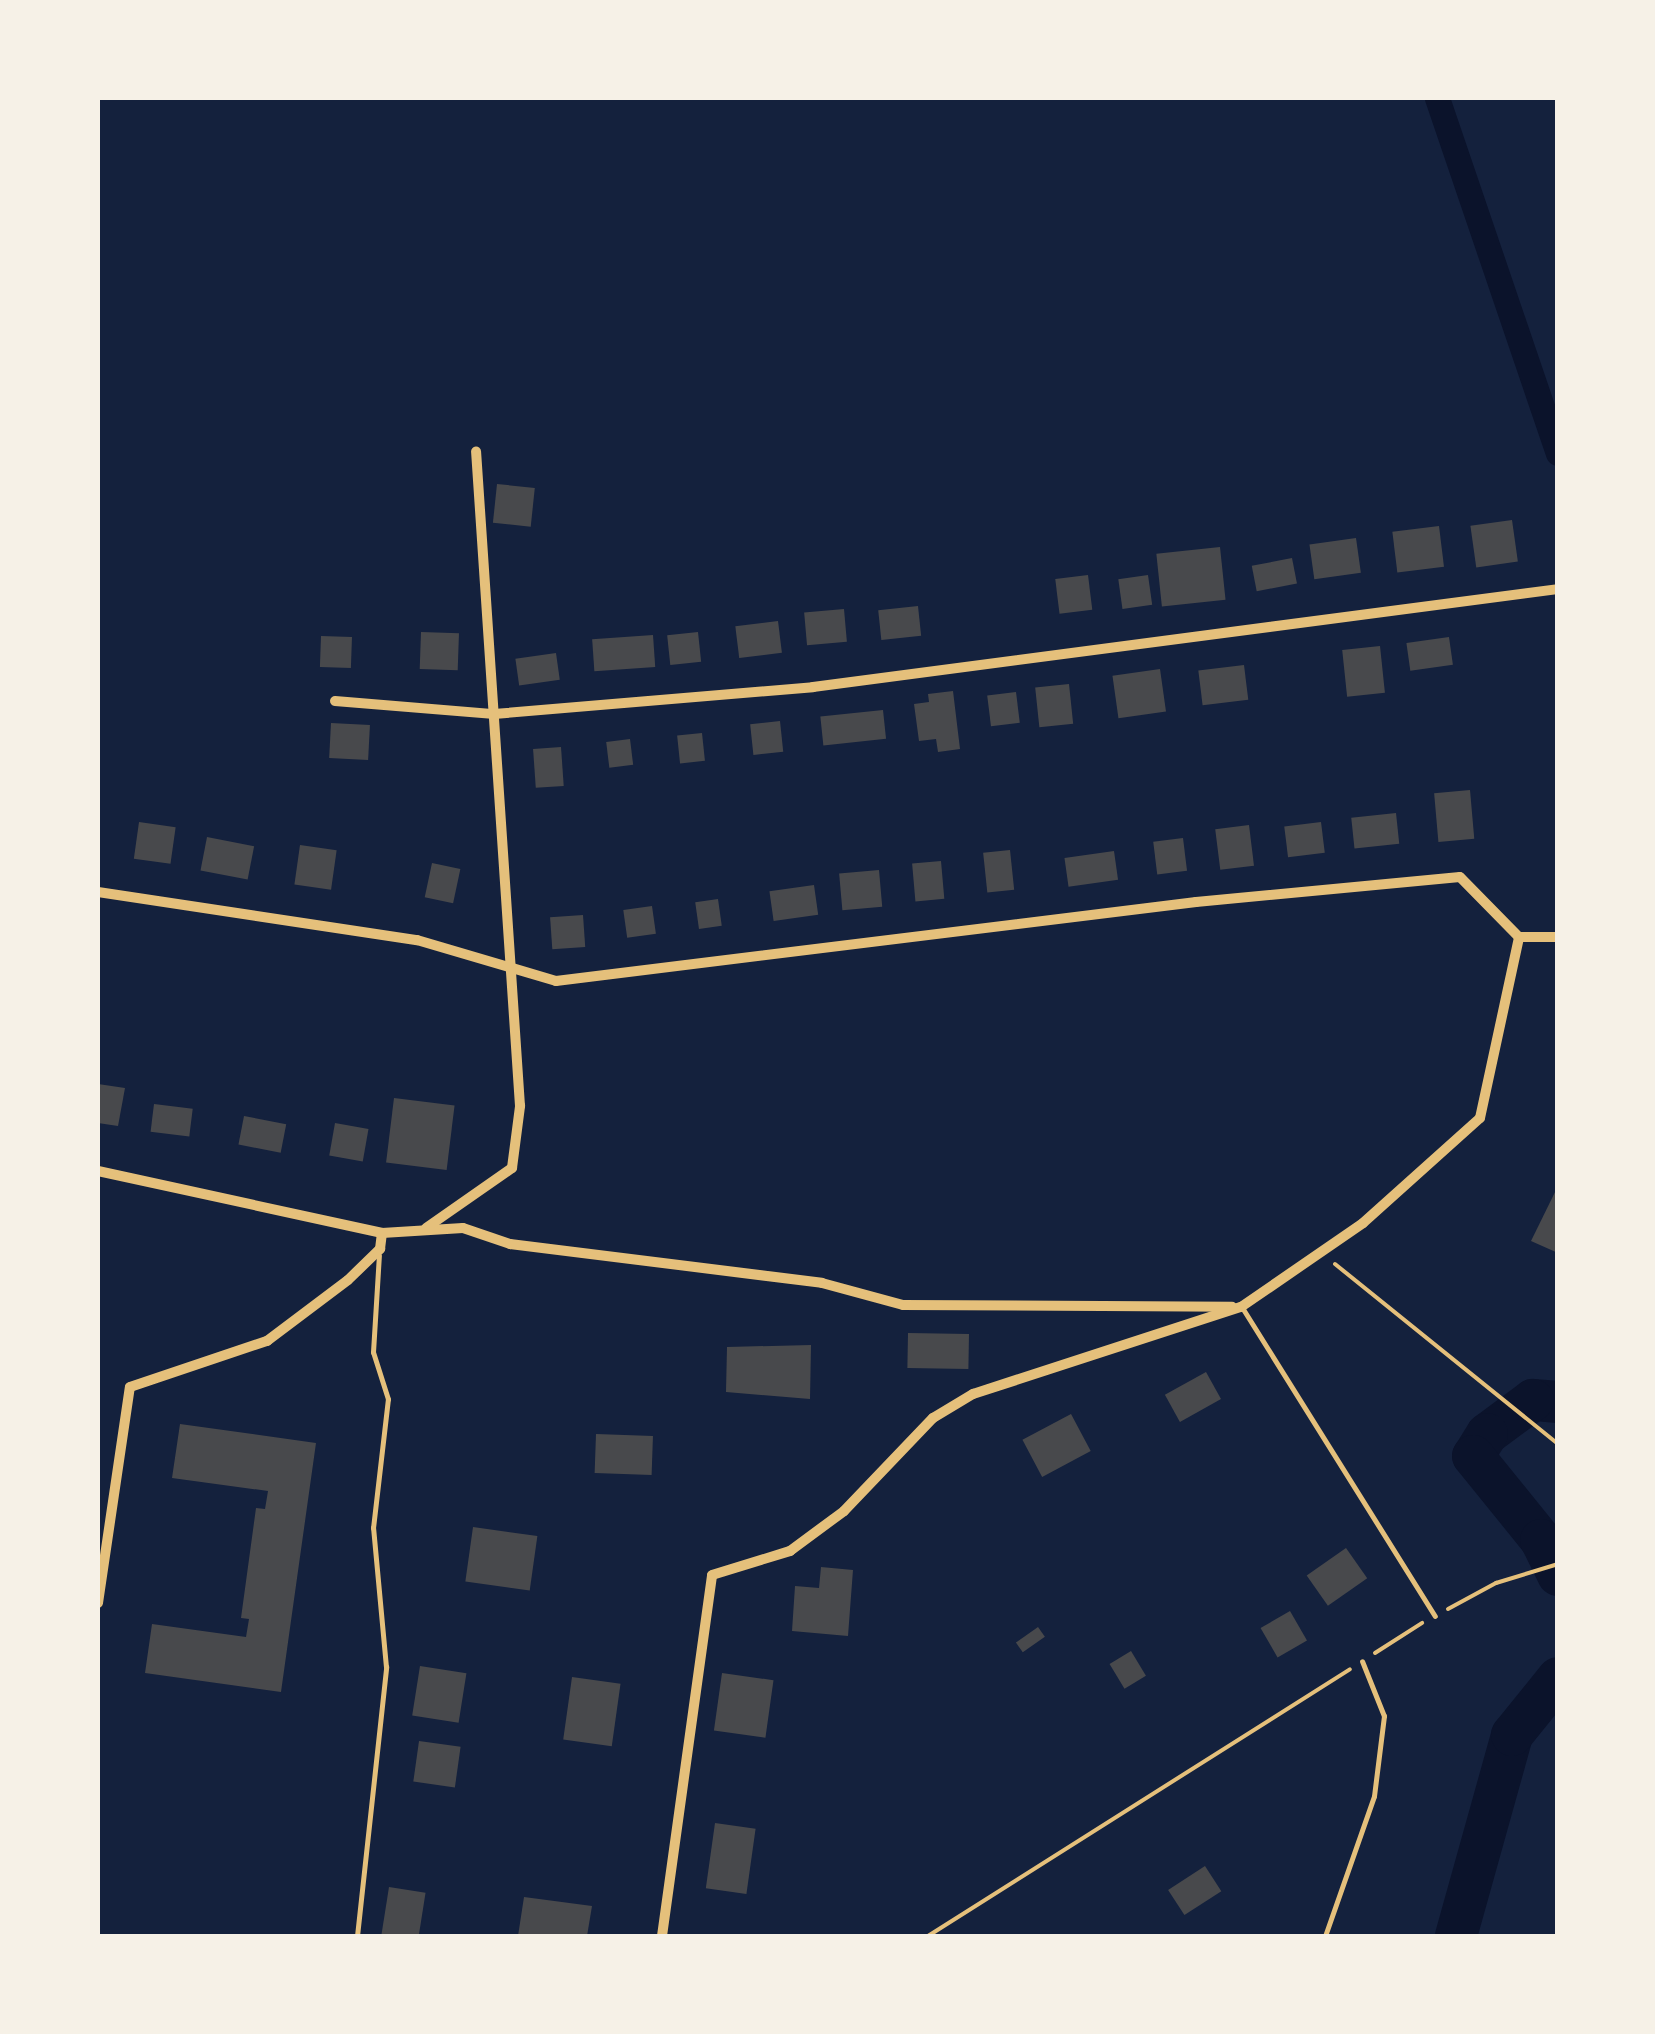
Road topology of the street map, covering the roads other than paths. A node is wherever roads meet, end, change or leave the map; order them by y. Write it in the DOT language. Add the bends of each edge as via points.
graph roads {
  1 [pos="476,451"];
  2 [pos="1558,589"];
  3 [pos="335,701"];
  4 [pos="494,714"];
  5 [pos="98,892"];
  6 [pos="1558,936"];
  7 [pos="1518,937"];
  8 [pos="508,972"];
  9 [pos="98,1172"];
  10 [pos="424,1229"];
  11 [pos="382,1233"];
  12 [pos="380,1248"];
  13 [pos="1241,1307"];
  14 [pos="98,1604"];
  15 [pos="1435,1616"];
  16 [pos="1362,1662"];
  17 [pos="357,1936"];
  18 [pos="662,1936"];
  19 [pos="1325,1936"];
  1 -- 4 [label="street"];
  2 -- 4 [label="street" via="814,687"];
  3 -- 4 [label="street"];
  4 -- 8 [label="street"];
  5 -- 8 [label="street" via="417,940"];
  6 -- 7 [label="street"];
  7 -- 8 [label="street" via="1460,877 1196,902 556,981"];
  7 -- 13 [label="street" via="1480,1118 1363,1223"];
  8 -- 10 [label="street" via="520,1106 512,1168"];
  9 -- 11 [label="street"];
  10 -- 11 [label="street"];
  10 -- 13 [label="street" via="462,1228 510,1244 822,1284 903,1305"];
  11 -- 12 [label="street"];
  12 -- 14 [label="street" via="266,1340 130,1387"];
  12 -- 17 [label="lane" via="374,1352 388,1399 373,1528 386,1667"];
  13 -- 15 [label="lane"];
  13 -- 18 [label="street" via="973,1394 933,1418 844,1511 790,1551 712,1575"];
  16 -- 19 [label="lane" via="1384,1716 1374,1796"];
}
